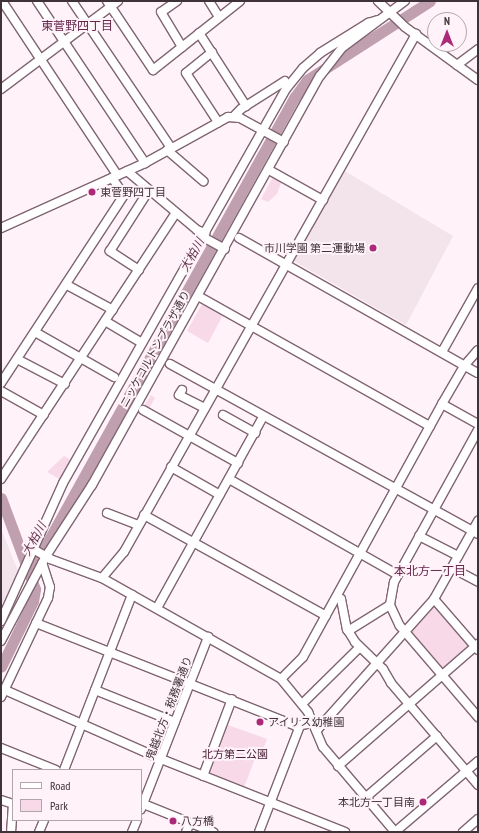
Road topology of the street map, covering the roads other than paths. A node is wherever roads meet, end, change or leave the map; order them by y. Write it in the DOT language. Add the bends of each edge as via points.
graph roads {
  1 [pos="2,1"];
  2 [pos="37,1"];
  3 [pos="72,1"];
  4 [pos="118,1"];
  5 [pos="177,1"];
  6 [pos="209,1"];
  7 [pos="240,1"];
  8 [pos="378,1"];
  9 [pos="405,1"];
  10 [pos="109,4"];
  11 [pos="391,15"];
  12 [pos="219,17"];
  13 [pos="379,19"];
  14 [pos="87,24"];
  15 [pos="199,33"];
  16 [pos="416,34"];
  17 [pos="64,41"];
  18 [pos="182,47"];
  19 [pos="478,49"];
  20 [pos="212,52"];
  21 [pos="41,60"];
  22 [pos="457,65"];
  23 [pos="478,80"];
  24 [pos="285,81"];
  25 [pos="1,89"];
  26 [pos="246,106"];
  27 [pos="234,116"];
  28 [pos="218,122"];
  29 [pos="265,131"];
  30 [pos="282,141"];
  31 [pos="169,149"];
  32 [pos="145,163"];
  33 [pos="269,170"];
  34 [pos="127,171"];
  35 [pos="115,177"];
  36 [pos="203,181"];
  37 [pos="149,190"];
  38 [pos="323,200"];
  39 [pos="176,213"];
  40 [pos="1,228"];
  41 [pos="204,235"];
  42 [pos="239,238"];
  43 [pos="224,249"];
  44 [pos="286,264"];
  45 [pos="139,270"];
  46 [pos="67,285"];
  47 [pos="478,288"];
  48 [pos="198,296"];
  49 [pos="474,300"];
  50 [pos="113,310"];
  51 [pos="105,321"];
  52 [pos="252,326"];
  53 [pos="35,332"];
  54 [pos="142,343"];
  55 [pos="478,350"];
  56 [pos="442,352"];
  57 [pos="82,357"];
  58 [pos="17,359"];
  59 [pos="170,364"];
  60 [pos="464,366"];
  61 [pos="478,373"];
  62 [pos="114,377"];
  63 [pos="1,383"];
  64 [pos="65,384"];
  65 [pos="182,390"];
  66 [pos="215,390"];
  67 [pos="1,391"];
  68 [pos="442,404"];
  69 [pos="205,408"];
  70 [pos="143,410"];
  71 [pos="44,415"];
  72 [pos="223,415"];
  73 [pos="263,417"];
  74 [pos="478,424"];
  75 [pos="430,426"];
  76 [pos="478,430"];
  77 [pos="255,433"];
  78 [pos="189,436"];
  79 [pos="238,463"];
  80 [pos="171,467"];
  81 [pos="1,479"];
  82 [pos="229,479"];
  83 [pos="396,489"];
  84 [pos="220,495"];
  85 [pos="434,510"];
  86 [pos="106,513"];
  87 [pos="144,515"];
  88 [pos="478,521"];
  89 [pos="139,525"];
  90 [pos="475,532"];
  91 [pos="420,536"];
  92 [pos="194,542"];
  93 [pos="32,552"];
  94 [pos="361,554"];
  95 [pos="458,556"];
  96 [pos="43,561"];
  97 [pos="452,568"];
  98 [pos="398,575"];
  99 [pos="102,578"];
  100 [pos="478,582"];
  101 [pos="132,595"];
  102 [pos="337,597"];
  103 [pos="434,599"];
  104 [pos="390,605"];
  105 [pos="157,608"];
  106 [pos="326,616"];
  107 [pos="1,621"];
  108 [pos="36,623"];
  109 [pos="348,631"];
  110 [pos="405,631"];
  111 [pos="208,637"];
  112 [pos="1,641"];
  113 [pos="360,647"];
  114 [pos="477,647"];
  115 [pos="110,651"];
  116 [pos="376,663"];
  117 [pos="443,676"];
  118 [pos="281,679"];
  119 [pos="190,683"];
  120 [pos="95,690"];
  121 [pos="3,694"];
  122 [pos="232,700"];
  123 [pos="302,704"];
  124 [pos="409,704"];
  125 [pos="478,717"];
  126 [pos="175,722"];
  127 [pos="82,725"];
  128 [pos="300,726"];
  129 [pos="315,727"];
  130 [pos="437,736"];
  131 [pos="1,748"];
  132 [pos="161,759"];
  133 [pos="478,761"];
  134 [pos="338,766"];
  135 [pos="54,769"];
  136 [pos="64,769"];
  137 [pos="466,771"];
  138 [pos="203,776"];
  139 [pos="478,785"];
  140 [pos="365,798"];
  141 [pos="1,800"];
  142 [pos="270,802"];
  143 [pos="12,804"];
  144 [pos="142,805"];
  145 [pos="12,818"];
  146 [pos="478,819"];
  147 [pos="44,821"];
  148 [pos="137,821"];
  149 [pos="190,823"];
  150 [pos="11,832"];
  151 [pos="39,832"];
  152 [pos="132,832"];
  153 [pos="186,832"];
  154 [pos="213,832"];
  155 [pos="259,832"];
  156 [pos="345,832"];
  157 [pos="395,832"];
  158 [pos="464,832"];
  1 -- 21 [label="street"];
  2 -- 17 [label="street"];
  3 -- 14 [label="street"];
  4 -- 10 [label="street"];
  5 -- 18 [label="street" via="161,12"];
  6 -- 12 [label="street"];
  7 -- 12 [label="street"];
  8 -- 11 [label="street"];
  9 -- 11 [label="street, ニッケコルトンプラザ通り"];
  10 -- 14 [label="street"];
  10 -- 18 [label="street" via="153,70"];
  11 -- 13 [label="street, ニッケコルトンプラザ通り"];
  11 -- 16 [label="street"];
  12 -- 15 [label="street"];
  13 -- 29 [label="street, ニッケコルトンプラザ通り" via="329,47 303,68 286,90"];
  13 -- 30 [label="street, ニッケコルトンプラザ通り" via="334,56"];
  14 -- 17 [label="street"];
  14 -- 31 [label="street"];
  15 -- 18 [label="street"];
  15 -- 20 [label="street"];
  16 -- 22 [label="street"];
  16 -- 38 [label="street"];
  17 -- 21 [label="street"];
  17 -- 32 [label="street"];
  19 -- 22 [label="street"];
  20 -- 26 [label="street"];
  20 -- 28 [label="street" via="186,73"];
  21 -- 25 [label="street"];
  21 -- 35 [label="street"];
  22 -- 23 [label="street"];
  24 -- 26 [label="street"];
  26 -- 27 [label="street"];
  27 -- 28 [label="street"];
  27 -- 29 [label="street"];
  28 -- 31 [label="street"];
  29 -- 30 [label="street"];
  29 -- 41 [label="street, ニッケコルトンプラザ通り"];
  30 -- 33 [label="street, ニッケコルトンプラザ通り"];
  31 -- 32 [label="street"];
  31 -- 36 [label="street"];
  32 -- 34 [label="street"];
  33 -- 38 [label="street"];
  33 -- 43 [label="street, ニッケコルトンプラザ通り"];
  34 -- 35 [label="street"];
  34 -- 37 [label="street"];
  35 -- 40 [label="street"];
  35 -- 46 [label="street" via="124,195"];
  37 -- 39 [label="street"];
  37 -- 45 [label="street" via="110,251"];
  38 -- 44 [label="street"];
  39 -- 41 [label="street"];
  39 -- 45 [label="street"];
  41 -- 43 [label="street"];
  41 -- 54 [label="street, ニッケコルトンプラザ通り"];
  42 -- 44 [label="street"];
  43 -- 48 [label="street, ニッケコルトンプラザ通り"];
  44 -- 52 [label="street"];
  44 -- 56 [label="street"];
  45 -- 50 [label="street"];
  46 -- 50 [label="street"];
  46 -- 53 [label="street"];
  47 -- 49 [label="street"];
  48 -- 52 [label="street"];
  48 -- 96 [label="street, ニッケコルトンプラザ通り" via="92,485"];
  49 -- 56 [label="street"];
  50 -- 51 [label="street"];
  51 -- 54 [label="street"];
  51 -- 57 [label="street"];
  52 -- 66 [label="street"];
  52 -- 75 [label="street"];
  53 -- 57 [label="street"];
  53 -- 58 [label="street"];
  54 -- 93 [label="street, ニッケコルトンプラザ通り" via="62,484"];
  55 -- 60 [label="street"];
  56 -- 60 [label="street"];
  57 -- 62 [label="street"];
  57 -- 64 [label="street"];
  58 -- 63 [label="street"];
  58 -- 64 [label="street"];
  59 -- 66 [label="street"];
  60 -- 61 [label="street"];
  60 -- 68 [label="street"];
  64 -- 71 [label="street"];
  65 -- 69 [label="street" via="179,394"];
  66 -- 69 [label="street"];
  66 -- 73 [label="street"];
  67 -- 71 [label="street"];
  68 -- 74 [label="street"];
  68 -- 75 [label="street"];
  69 -- 78 [label="street"];
  70 -- 78 [label="street"];
  71 -- 81 [label="street"];
  72 -- 77 [label="street"];
  73 -- 77 [label="street"];
  73 -- 83 [label="street"];
  75 -- 83 [label="street"];
  76 -- 85 [label="street"];
  77 -- 79 [label="street"];
  78 -- 79 [label="street"];
  78 -- 80 [label="street"];
  79 -- 82 [label="street"];
  80 -- 84 [label="street"];
  80 -- 87 [label="street"];
  82 -- 84 [label="street"];
  82 -- 94 [label="street"];
  83 -- 85 [label="street"];
  83 -- 94 [label="street"];
  84 -- 92 [label="street"];
  85 -- 90 [label="street"];
  85 -- 91 [label="street"];
  86 -- 89 [label="street"];
  87 -- 89 [label="street"];
  87 -- 92 [label="street"];
  88 -- 90 [label="street"];
  89 -- 99 [label="street" via="124,552"];
  90 -- 95 [label="street"];
  91 -- 95 [label="street"];
  91 -- 98 [label="street"];
  92 -- 105 [label="street"];
  92 -- 106 [label="street"];
  93 -- 96 [label="street"];
  93 -- 107 [label="street, ニッケコルトンプラザ通り"];
  94 -- 98 [label="street"];
  94 -- 102 [label="street"];
  95 -- 97 [label="street"];
  96 -- 99 [label="street"];
  96 -- 108 [label="street" via="50,587 48,598"];
  96 -- 112 [label="street, ニッケコルトンプラザ通り"];
  97 -- 100 [label="street"];
  97 -- 103 [label="street"];
  98 -- 104 [label="street" via="391,592"];
  99 -- 101 [label="street"];
  101 -- 105 [label="street"];
  101 -- 115 [label="street"];
  102 -- 106 [label="street"];
  102 -- 109 [label="street" via="341,600 342,617"];
  103 -- 110 [label="street"];
  103 -- 114 [label="street"];
  104 -- 109 [label="street"];
  104 -- 110 [label="street" via="394,618"];
  105 -- 111 [label="street"];
  106 -- 118 [label="street" via="303,657"];
  108 -- 115 [label="street"];
  108 -- 121 [label="street"];
  109 -- 113 [label="street"];
  110 -- 116 [label="street"];
  110 -- 117 [label="street"];
  111 -- 118 [label="street"];
  111 -- 119 [label="street, 鬼越北方・税務署通り"];
  113 -- 116 [label="street"];
  113 -- 123 [label="street"];
  114 -- 117 [label="street"];
  115 -- 119 [label="street"];
  115 -- 120 [label="street"];
  116 -- 124 [label="street"];
  116 -- 129 [label="street"];
  117 -- 124 [label="street"];
  117 -- 125 [label="street"];
  118 -- 123 [label="street"];
  119 -- 122 [label="street"];
  119 -- 126 [label="street, 鬼越北方・税務署通り"];
  120 -- 126 [label="street"];
  120 -- 127 [label="street"];
  121 -- 127 [label="street"];
  122 -- 128 [label="street"];
  122 -- 138 [label="street"];
  123 -- 129 [label="street"];
  124 -- 130 [label="street"];
  124 -- 134 [label="street"];
  126 -- 132 [label="street, 鬼越北方・税務署通り"];
  127 -- 132 [label="street"];
  127 -- 136 [label="street"];
  128 -- 129 [label="street"];
  128 -- 142 [label="street"];
  129 -- 134 [label="street" via="323,747"];
  130 -- 137 [label="street"];
  130 -- 140 [label="street"];
  131 -- 135 [label="street"];
  132 -- 138 [label="street"];
  132 -- 144 [label="street, 鬼越北方・税務署通り"];
  133 -- 137 [label="street"];
  134 -- 140 [label="street"];
  137 -- 139 [label="street"];
  137 -- 157 [label="street"];
  138 -- 142 [label="street"];
  140 -- 157 [label="street"];
  141 -- 143 [label="street"];
  142 -- 155 [label="street"];
  142 -- 156 [label="street"];
  144 -- 149 [label="street"];
  145 -- 150 [label="street"];
  146 -- 158 [label="street"];
  147 -- 151 [label="street"];
  148 -- 152 [label="street"];
  149 -- 153 [label="street"];
  149 -- 154 [label="street"];
}
